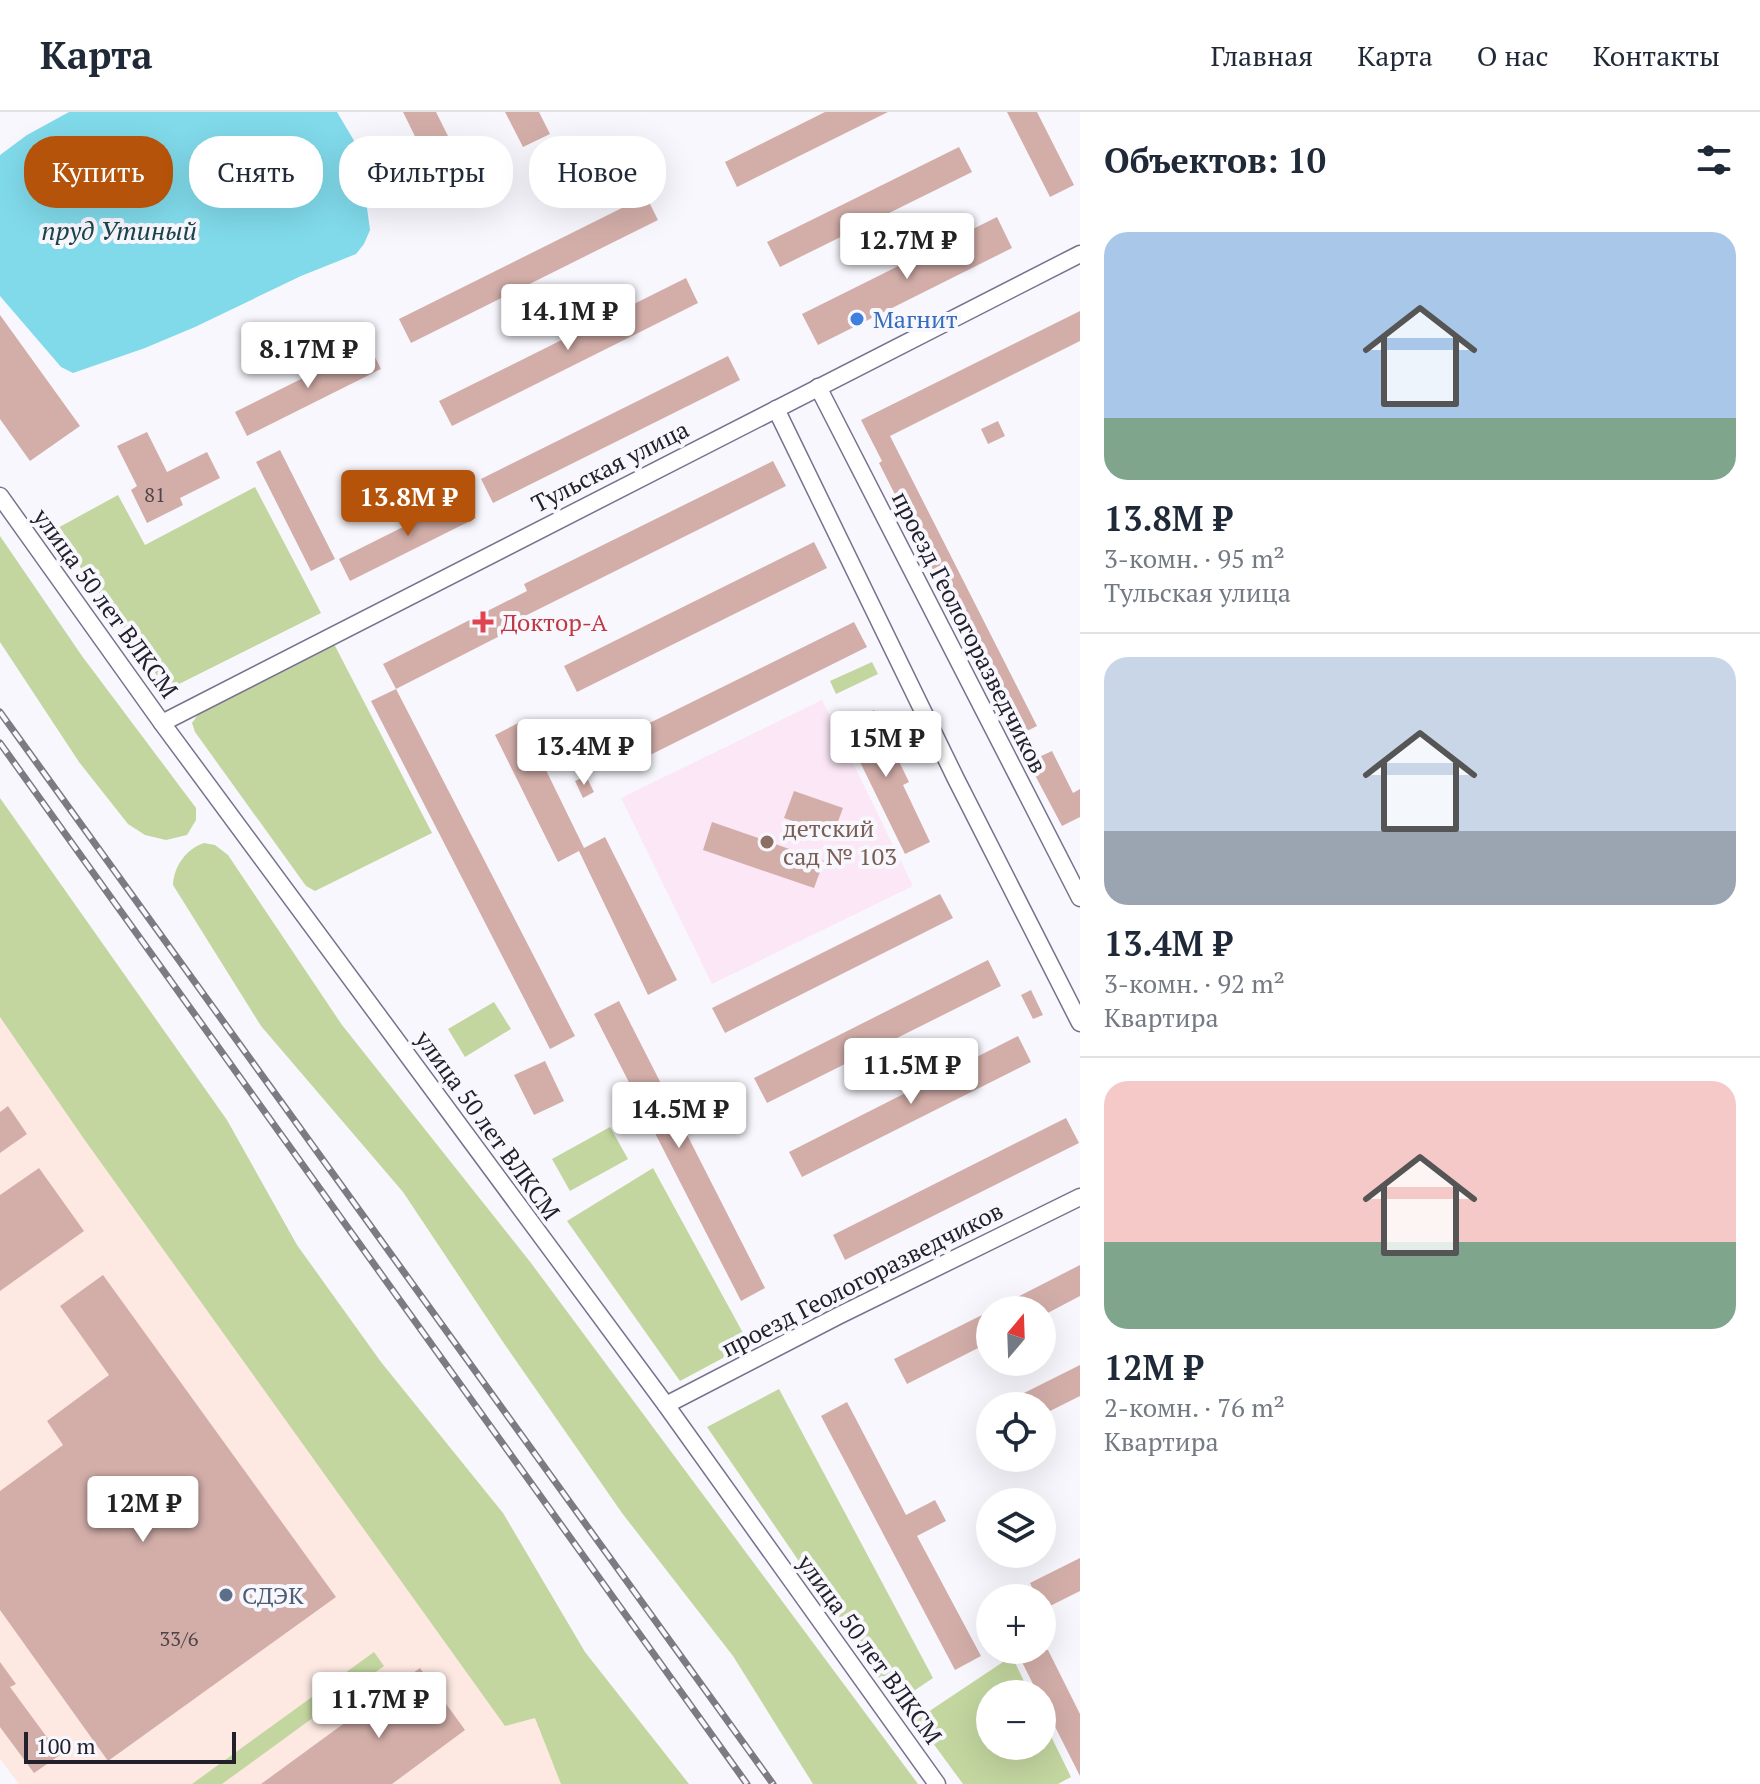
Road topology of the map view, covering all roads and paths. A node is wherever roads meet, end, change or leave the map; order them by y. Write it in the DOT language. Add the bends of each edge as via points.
graph roads {
  1 [pos="1080,254"];
  2 [pos="818,387"];
  3 [pos="776,409"];
  4 [pos="0,496"];
  5 [pos="162,723"];
  6 [pos="1080,898"];
  7 [pos="1080,1023"];
  8 [pos="1080,1197"];
  9 [pos="666,1405"];
  10 [pos="937,1784"];
  1 -- 2 [label="street, Тульская улица"];
  2 -- 3 [label="street, Тульская улица"];
  2 -- 6 [label="street, проезд Геологоразведчиков"];
  3 -- 5 [label="street, Тульская улица"];
  3 -- 7 [label="street"];
  4 -- 5 [label="street, улица 50 лет ВЛКСМ"];
  5 -- 9 [label="street, улица 50 лет ВЛКСМ"];
  8 -- 9 [label="street, проезд Геологоразведчиков"];
  9 -- 10 [label="street, улица 50 лет ВЛКСМ"];
}
